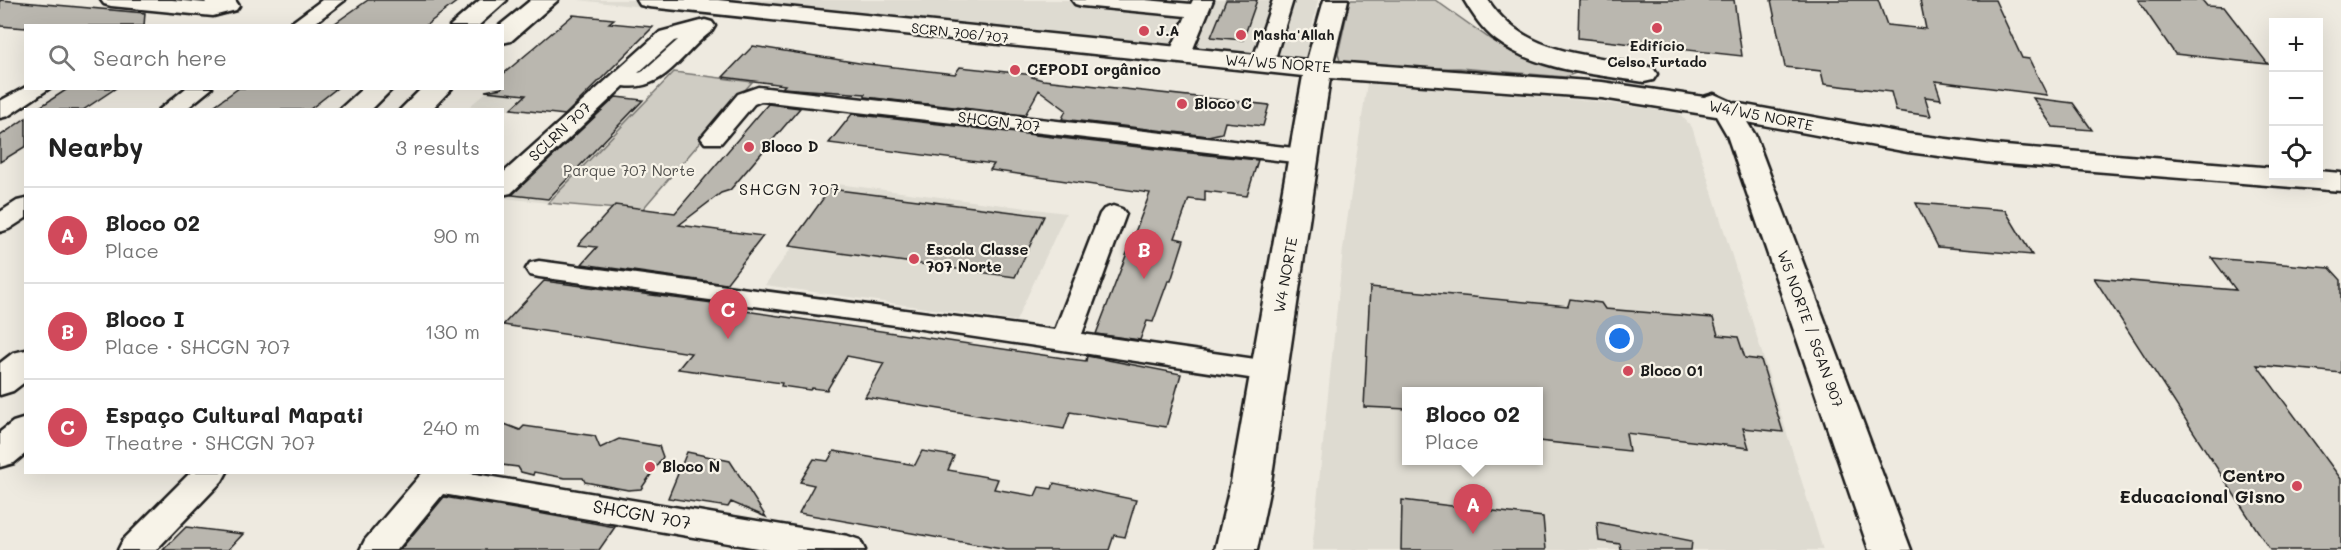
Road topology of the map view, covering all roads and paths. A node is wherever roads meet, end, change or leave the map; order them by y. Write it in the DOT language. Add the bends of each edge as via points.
graph roads {
  1 [pos="111,0"];
  2 [pos="335,0"];
  3 [pos="495,0"];
  4 [pos="546,0"];
  5 [pos="648,0"];
  6 [pos="1082,0"];
  7 [pos="1283,0"];
  8 [pos="1336,0"];
  9 [pos="1456,0"];
  10 [pos="1476,0"];
  11 [pos="695,2"];
  12 [pos="214,5"];
  13 [pos="1200,6"];
  14 [pos="725,8"];
  15 [pos="300,24"];
  16 [pos="465,24"];
  17 [pos="1494,27"];
  18 [pos="504,34"];
  19 [pos="1179,56"];
  20 [pos="1571,61"];
  21 [pos="1262,64"];
  22 [pos="1318,68"];
  23 [pos="1670,79"];
  24 [pos="1541,85"];
  25 [pos="36,90"];
  26 [pos="198,90"];
  27 [pos="378,90"];
  28 [pos="435,90"];
  29 [pos="173,108"];
  30 [pos="355,108"];
  31 [pos="416,108"];
  32 [pos="1726,110"];
  33 [pos="0,111"];
  34 [pos="713,138"];
  35 [pos="2269,154"];
  36 [pos="1303,156"];
  37 [pos="2323,158"];
  38 [pos="2341,159"];
  39 [pos="2341,182"];
  40 [pos="504,186"];
  41 [pos="24,207"];
  42 [pos="1113,214"];
  43 [pos="0,224"];
  44 [pos="538,269"];
  45 [pos="1065,341"];
  46 [pos="24,364"];
  47 [pos="1269,371"];
  48 [pos="0,382"];
  49 [pos="24,434"];
  50 [pos="0,453"];
  51 [pos="209,474"];
  52 [pos="439,476"];
  53 [pos="135,550"];
  54 [pos="377,550"];
  55 [pos="848,550"];
  56 [pos="1236,550"];
  57 [pos="1890,550"];
  1 -- 12 [label="street"];
  2 -- 15 [label="street"];
  3 -- 16 [label="main road"];
  4 -- 18 [label="main road"];
  5 -- 11 [label="main road, SCRN 706/707"];
  6 -- 13 [label="street"];
  7 -- 21 [label="street"];
  8 -- 22 [label="main road, W4 NORTE"];
  9 -- 17 [label="main road"];
  10 -- 17 [label="main road"];
  11 -- 14 [label="main road, SCRN 706/707"];
  13 -- 19 [label="street"];
  14 -- 19 [label="main road, SCRN 706/707"];
  14 -- 40 [label="street, SCLRN 707" via="650,77 619,79"];
  17 -- 20 [label="main road, W4/W5 NORTE" via="1531,48"];
  19 -- 21 [label="main road, W4/W5 NORTE"];
  20 -- 23 [label="main road, W4/W5 NORTE"];
  20 -- 24 [label="main road" via="1579,66 1580,73"];
  21 -- 22 [label="main road, W4/W5 NORTE"];
  22 -- 24 [label="main road, W4/W5 NORTE"];
  22 -- 36 [label="main road, W4 NORTE"];
  23 -- 32 [label="main road"];
  23 -- 35 [label="main road, W4/W5 NORTE" via="1868,116 1969,129"];
  24 -- 32 [label="main road, W4/W5 NORTE" via="1612,91"];
  25 -- 33 [label="street"];
  26 -- 29 [label="street"];
  27 -- 30 [label="main road"];
  28 -- 31 [label="main road"];
  32 -- 39 [label="main road, W4/W5 NORTE" via="1993,154"];
  32 -- 57 [label="main road, W5 NORTE / SGAN 907" via="1741,135"];
  34 -- 36 [label="street, SHCGN 707" via="746,99 758,94"];
  36 -- 47 [label="main road, W4 NORTE"];
  37 -- 38 [label="main road"];
  41 -- 43 [label="street"];
  42 -- 45 [label="street"];
  44 -- 45 [label="street"];
  45 -- 47 [label="street"];
  46 -- 48 [label="main road"];
  47 -- 56 [label="main road, W4 NORTE"];
  49 -- 50 [label="main road"];
  51 -- 53 [label="street"];
  52 -- 54 [label="street, SHCGN 707"];
  52 -- 55 [label="street, SHCGN 707"];
}
